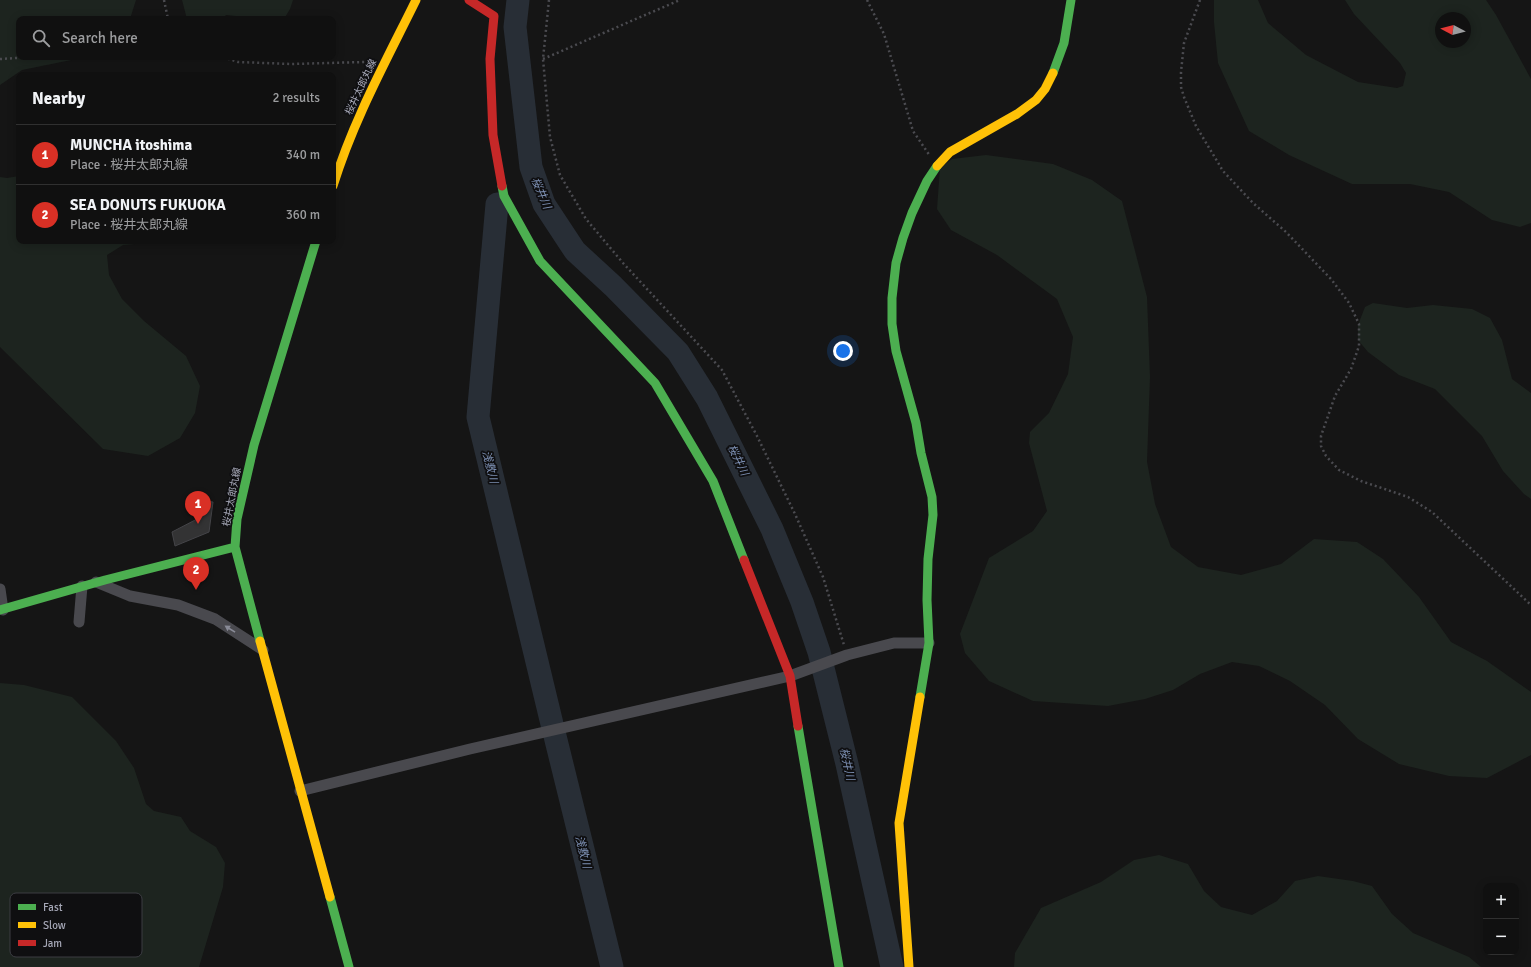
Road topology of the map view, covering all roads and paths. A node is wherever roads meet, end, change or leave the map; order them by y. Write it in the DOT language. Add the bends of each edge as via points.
graph roads {
  1 [pos="164,0"];
  2 [pos="416,0"];
  3 [pos="469,0"];
  4 [pos="548,0"];
  5 [pos="680,0"];
  6 [pos="867,0"];
  7 [pos="1071,0"];
  8 [pos="1200,0"];
  9 [pos="167,16"];
  10 [pos="16,58"];
  11 [pos="0,59"];
  12 [pos="543,59"];
  13 [pos="232,60"];
  14 [pos="380,70"];
  15 [pos="936,166"];
  16 [pos="336,177"];
  17 [pos="315,244"];
  18 [pos="235,547"];
  19 [pos="96,582"];
  20 [pos="82,586"];
  21 [pos="0,589"];
  22 [pos="1531,605"];
  23 [pos="1,610"];
  24 [pos="79,622"];
  25 [pos="929,643"];
  26 [pos="262,650"];
  27 [pos="847,655"];
  28 [pos="790,676"];
  29 [pos="300,791"];
  30 [pos="349,967"];
  31 [pos="839,967"];
  32 [pos="909,967"];
  1 -- 9 [label="path"];
  2 -- 14 [label="street, 桜井太郎丸線"];
  3 -- 28 [label="street" via="494,16 490,59 493,135 504,196 540,261 655,384 714,481"];
  4 -- 12 [label="path"];
  5 -- 12 [label="path"];
  6 -- 15 [label="path" via="884,34 913,131"];
  7 -- 15 [label="street" via="1064,43 1055,70 1036,100 1017,114 950,152"];
  8 -- 22 [label="path" via="1184,43 1181,72 1181,87 1196,126 1223,170 1331,279 1349,303 1360,324 1358,346 1351,368 1335,396 1321,436 1321,446 1326,456 1339,470 1408,497 1432,512"];
  10 -- 11 [label="path"];
  12 -- 27 [label="path" via="550,137 560,175 595,230 722,370 761,443 823,577"];
  13 -- 14 [label="path" via="291,64 365,62"];
  14 -- 16 [label="street, 桜井太郎丸線"];
  15 -- 25 [label="street" via="912,213 903,238 896,263 892,298 896,351 916,423 932,497 927,600"];
  17 -- 18 [label="street, 桜井太郎丸線" via="252,453 237,519"];
  18 -- 19 [label="street"];
  18 -- 26 [label="street, 桜井太郎丸線"];
  19 -- 20 [label="street"];
  26 -- 19 [label="street, one-way" via="215,619 178,605 130,596"];
  20 -- 23 [label="street"];
  20 -- 24 [label="street"];
  21 -- 23 [label="street"];
  25 -- 27 [label="street" via="894,643"];
  25 -- 32 [label="street" via="899,824"];
  26 -- 29 [label="street, 桜井太郎丸線"];
  27 -- 28 [label="street"];
  28 -- 29 [label="street" via="477,747"];
  28 -- 31 [label="street"];
  29 -- 30 [label="street, 桜井太郎丸線"];
}
